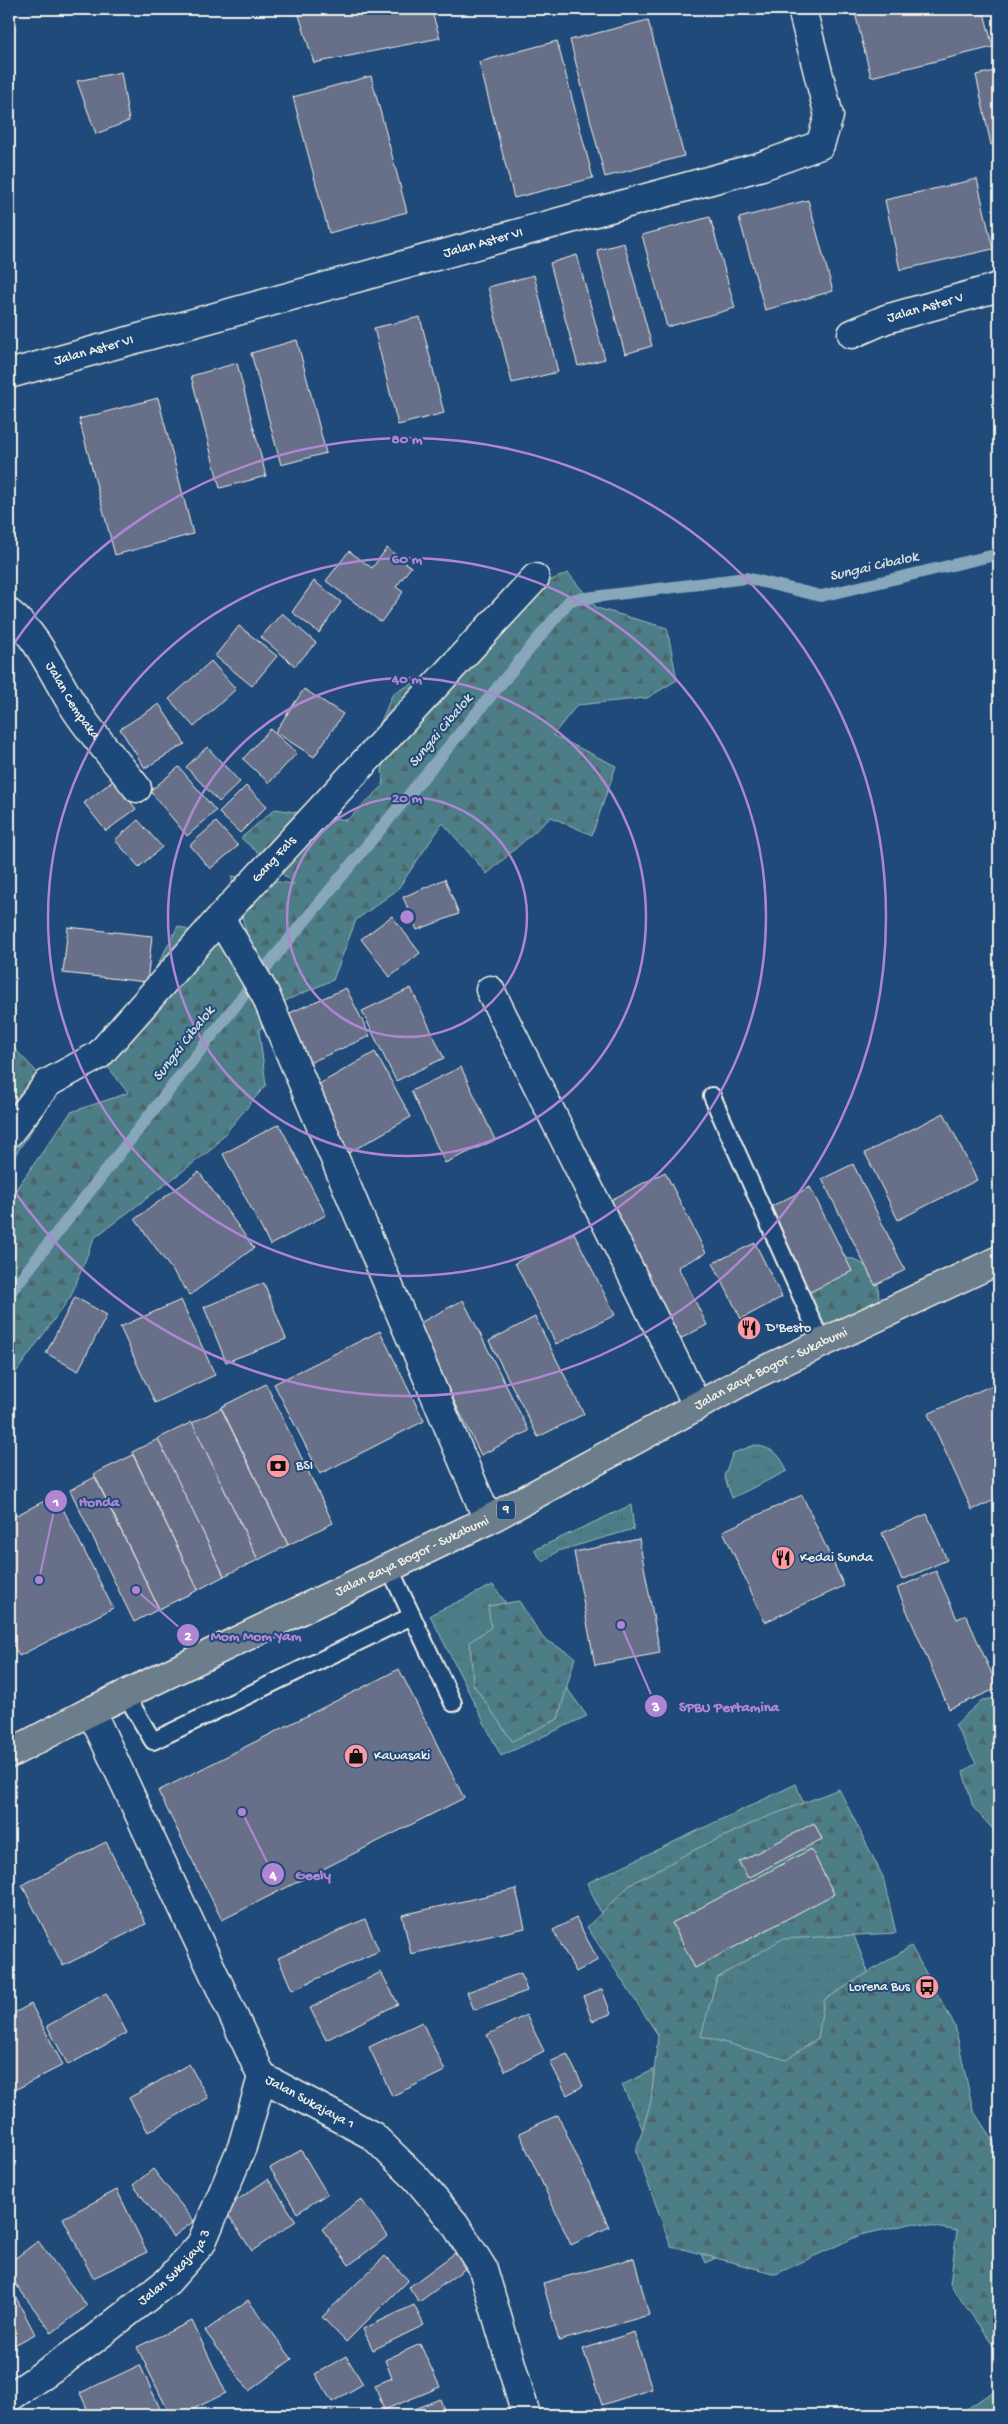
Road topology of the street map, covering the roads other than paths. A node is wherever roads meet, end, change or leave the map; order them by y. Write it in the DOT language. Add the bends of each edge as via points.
graph roads {
  1 [pos="802,9"];
  2 [pos="999,287"];
  3 [pos="852,334"];
  4 [pos="9,374"];
  5 [pos="535,578"];
  6 [pos="9,613"];
  7 [pos="137,788"];
  8 [pos="226,928"];
  9 [pos="490,990"];
  10 [pos="712,1096"];
  11 [pos="9,1133"];
  12 [pos="999,1260"];
  13 [pos="822,1343"];
  14 [pos="697,1405"];
  15 [pos="488,1520"];
  16 [pos="389,1567"];
  17 [pos="412,1616"];
  18 [pos="126,1695"];
  19 [pos="454,1703"];
  20 [pos="91,1711"];
  21 [pos="9,1754"];
  22 [pos="262,2077"];
  23 [pos="9,2398"];
  24 [pos="526,2415"];
  1 -- 4 [label="street, Jalan Aster VI" via="830,116 820,145 752,168"];
  2 -- 3 [label="street, Jalan Aster V" via="886,319"];
  5 -- 8 [label="street, Gang Fals"];
  6 -- 7 [label="street, Jalan Cempaka" via="53,668 75,709"];
  8 -- 11 [label="street, Gang Fals" via="99,1055 48,1084"];
  8 -- 15 [label="street" via="264,994"];
  9 -- 14 [label="street"];
  10 -- 13 [label="lane"];
  12 -- 13 [label="highway, Jalan Raya Bogor - Sukabumi / 9"];
  13 -- 14 [label="highway, Jalan Raya Bogor - Sukabumi / 9"];
  14 -- 15 [label="highway, Jalan Raya Bogor - Sukabumi / 9"];
  15 -- 16 [label="highway, Jalan Raya Bogor - Sukabumi / 9"];
  16 -- 17 [label="lane"];
  16 -- 18 [label="highway, Jalan Raya Bogor - Sukabumi / 9"];
  17 -- 18 [label="lane" via="153,1740"];
  17 -- 19 [label="lane"];
  18 -- 20 [label="highway, Jalan Raya Bogor - Sukabumi / 9"];
  20 -- 21 [label="highway, Jalan Raya Bogor - Sukabumi / 9"];
  20 -- 22 [label="street, Jalan Sukajaya 1"];
  22 -- 23 [label="street, Jalan Sukajaya 3" via="242,2147 201,2244 160,2287 89,2343"];
  22 -- 24 [label="street, Jalan Sukajaya 1" via="374,2136 417,2178 455,2224 483,2269"];
}
